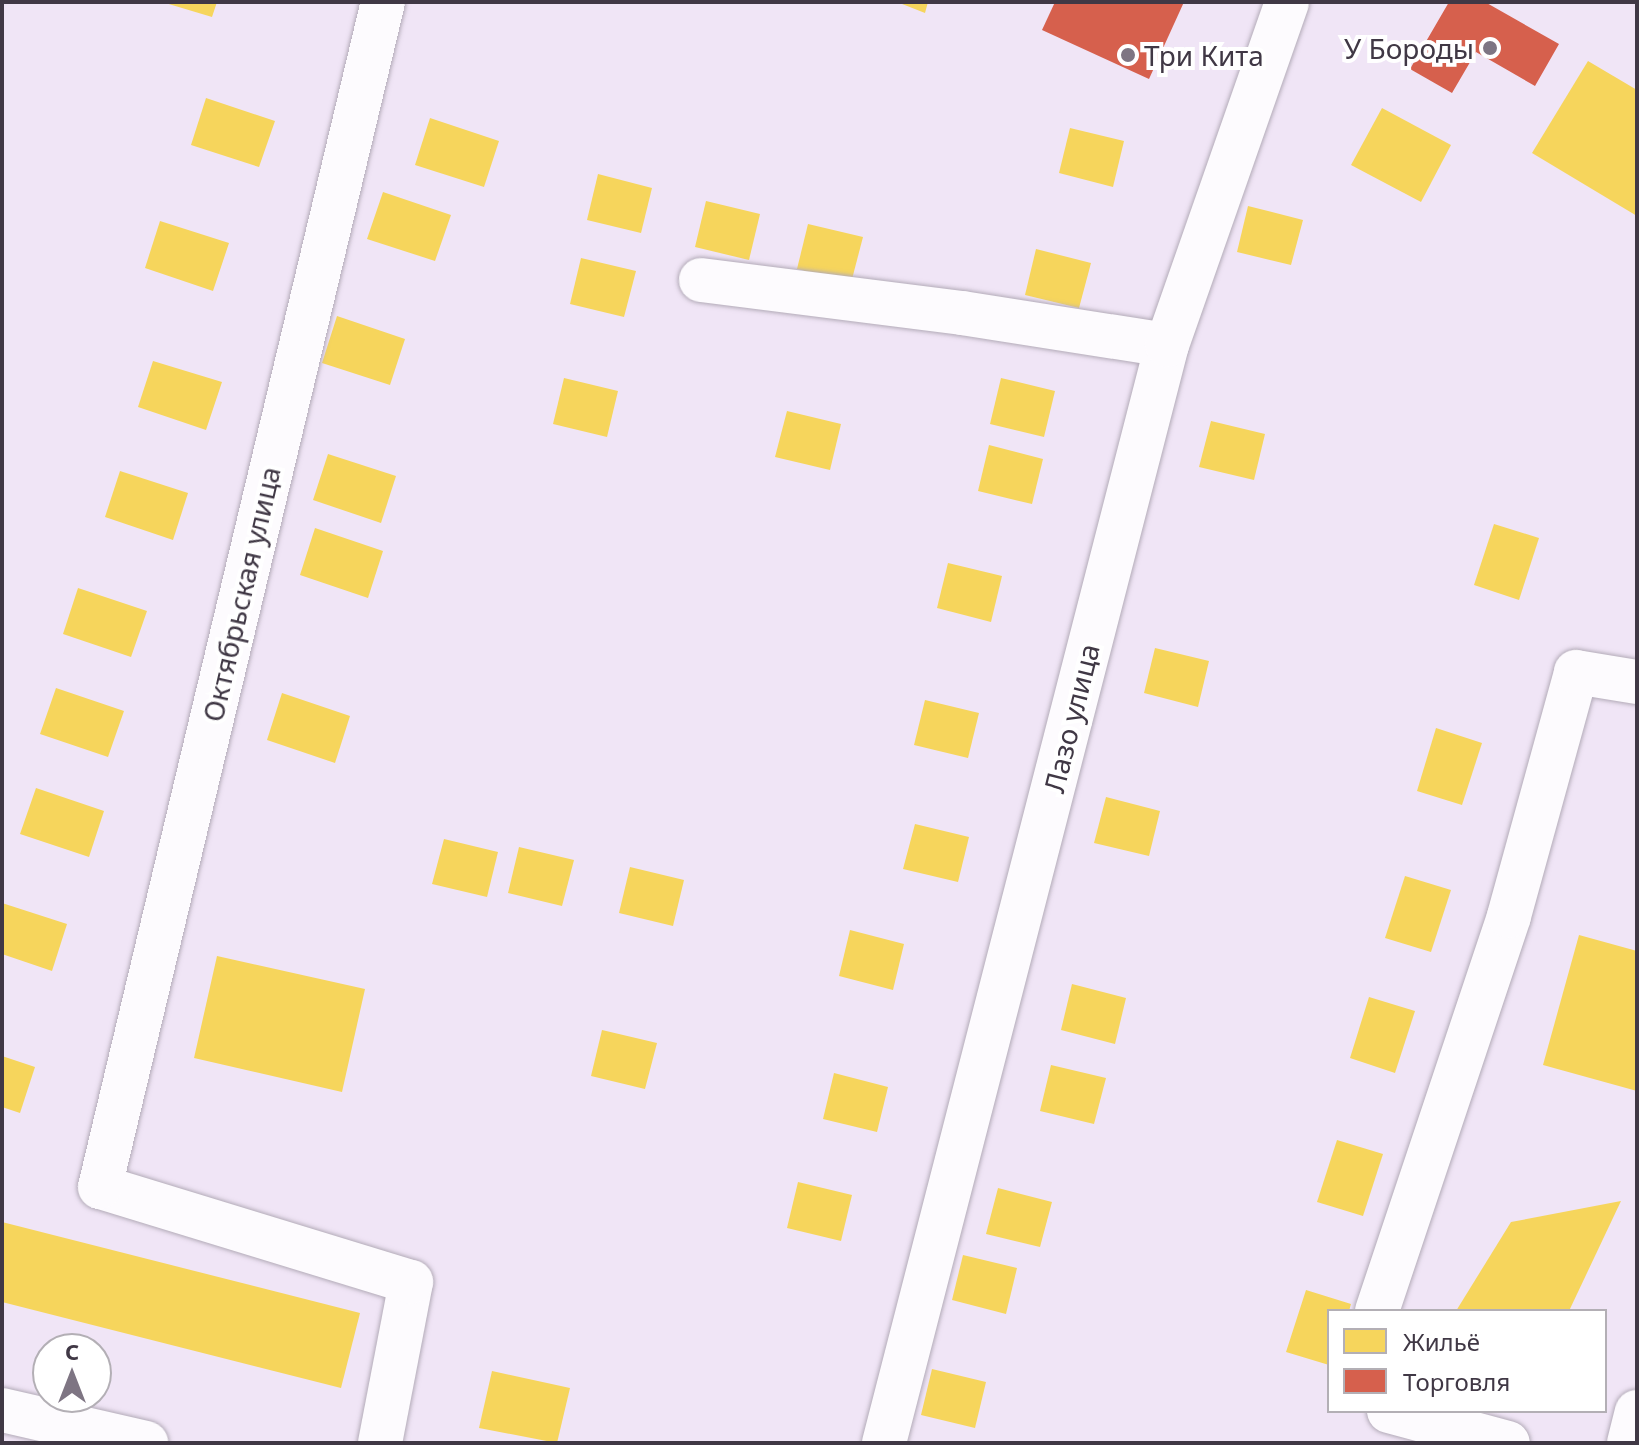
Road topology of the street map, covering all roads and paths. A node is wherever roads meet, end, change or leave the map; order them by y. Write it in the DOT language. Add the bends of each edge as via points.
graph roads {
  1 [pos="383,2"];
  2 [pos="1287,2"];
  3 [pos="701,280"];
  4 [pos="1167,345"];
  5 [pos="1637,682"];
  6 [pos="1378,1309"];
  7 [pos="1637,1412"];
  8 [pos="1396,1413"];
  9 [pos="23,1424"];
  10 [pos="146,1443"];
  11 [pos="380,1443"];
  12 [pos="884,1443"];
  13 [pos="1508,1443"];
  14 [pos="1629,1443"];
  1 -- 11 [label="street, Октябрьская улица" via="100,1187 411,1282"];
  2 -- 4 [label="street, Лазо улица"];
  3 -- 4 [label="street"];
  4 -- 12 [label="street, Лазо улица"];
  5 -- 6 [label="street" via="1576,672 1509,916"];
  7 -- 14 [label="street"];
  8 -- 13 [label="street"];
  9 -- 10 [label="street"];
}
